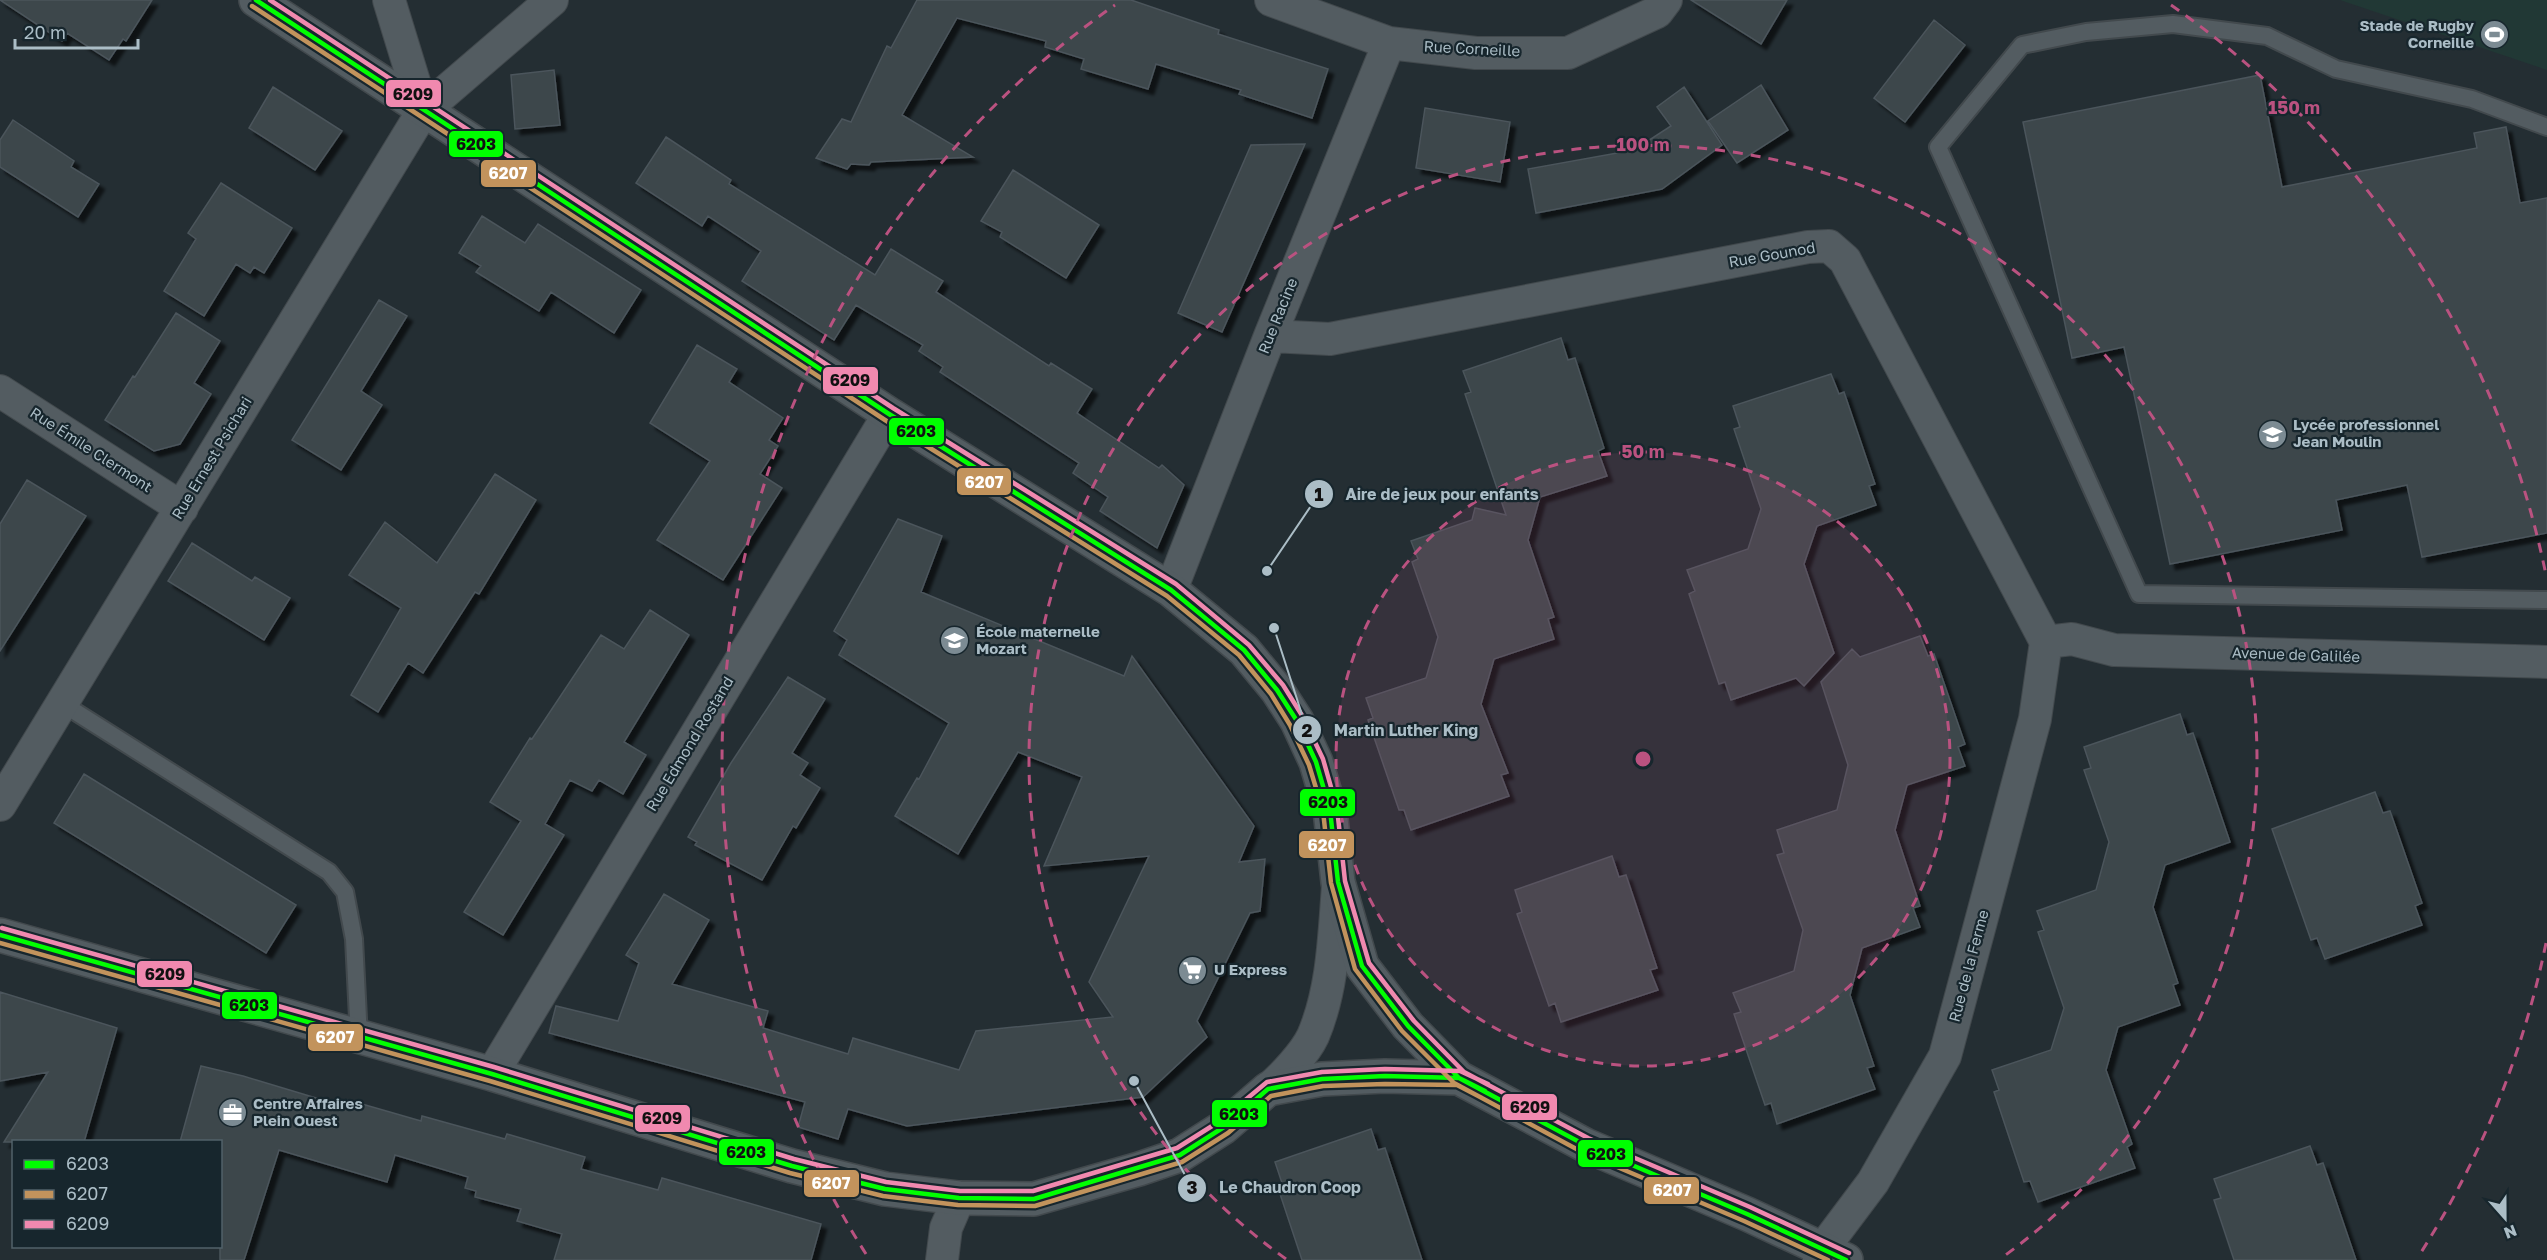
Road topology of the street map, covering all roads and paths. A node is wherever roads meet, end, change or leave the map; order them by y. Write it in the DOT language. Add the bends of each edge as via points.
graph roads {
  1 [pos="256,0"];
  2 [pos="389,0"];
  3 [pos="552,0"];
  4 [pos="1271,0"];
  5 [pos="1666,0"];
  6 [pos="1389,43"];
  7 [pos="423,111"];
  8 [pos="2547,128"];
  9 [pos="1270,336"];
  10 [pos="0,391"];
  11 [pos="889,414"];
  12 [pos="182,508"];
  13 [pos="1171,590"];
  14 [pos="2547,600"];
  15 [pos="2046,642"];
  16 [pos="2547,662"];
  17 [pos="63,704"];
  18 [pos="0,805"];
  19 [pos="1338,882"];
  20 [pos="0,935"];
  21 [pos="359,1038"];
  22 [pos="492,1074"];
  23 [pos="1459,1078"];
  24 [pos="1268,1089"];
  25 [pos="959,1197"];
  26 [pos="1829,1257"];
  27 [pos="942,1260"];
  1 -- 7 [label="street"];
  2 -- 7 [label="street"];
  3 -- 7 [label="street, Rue Ernest Psichari"];
  4 -- 6 [label="street, Rue Corneille"];
  5 -- 6 [label="street, Rue Corneille" via="1658,12 1568,52 1476,53"];
  6 -- 9 [label="street, Rue Racine"];
  7 -- 11 [label="street"];
  7 -- 12 [label="street, Rue Ernest Psichari"];
  8 -- 14 [label="lane" via="2472,99 2336,69 2267,36 2173,24 2086,32 2022,45 1938,147 2139,594"];
  9 -- 13 [label="street, Rue Racine"];
  9 -- 15 [label="street, Rue Gounod" via="1330,339 1829,246 1845,260"];
  10 -- 12 [label="street, Rue Émile Clermont"];
  11 -- 13 [label="street"];
  11 -- 22 [label="street, Rue Edmond Rostand"];
  12 -- 17 [label="street, Rue Ernest Psichari"];
  13 -- 19 [label="street" via="1244,650 1296,721 1316,762 1330,810"];
  15 -- 16 [label="street, Avenue de Galilée" via="2072,639 2114,650"];
  15 -- 26 [label="street, Rue de la Ferme" via="2035,719 1945,1056"];
  17 -- 18 [label="street, Rue Ernest Psichari"];
  17 -- 21 [label="lane" via="329,872 345,892 354,939"];
  19 -- 23 [label="street" via="1362,966 1408,1026"];
  19 -- 24 [label="street" via="1331,970 1312,1038 1280,1080"];
  20 -- 21 [label="street"];
  21 -- 22 [label="street"];
  22 -- 25 [label="street" via="792,1166 885,1189"];
  23 -- 24 [label="street" via="1385,1076"];
  23 -- 26 [label="street" via="1586,1145 1747,1214"];
  24 -- 25 [label="street" via="1224,1127 1170,1159 1034,1199"];
  25 -- 27 [label="street" via="946,1228"];
}
